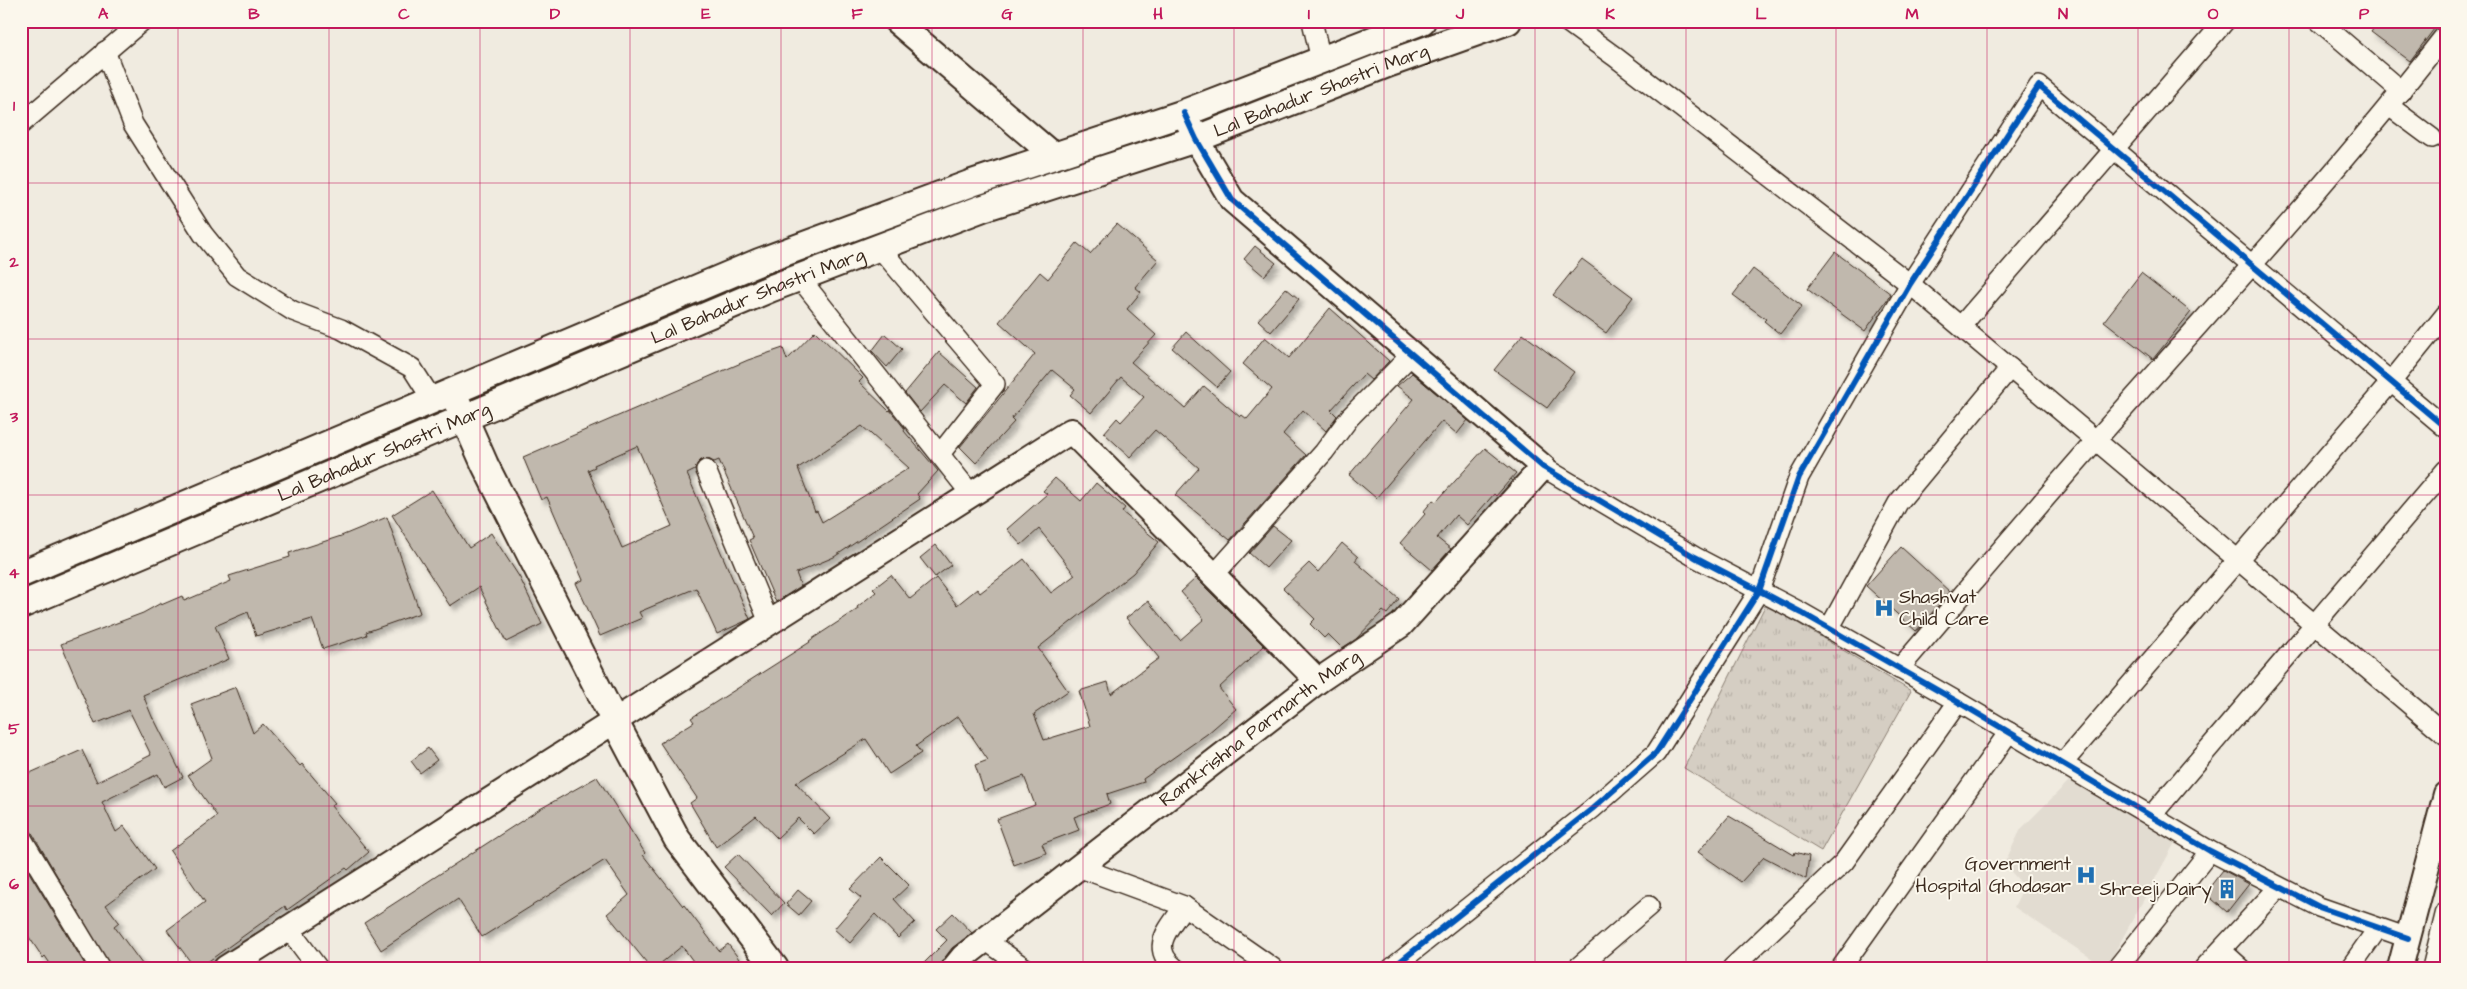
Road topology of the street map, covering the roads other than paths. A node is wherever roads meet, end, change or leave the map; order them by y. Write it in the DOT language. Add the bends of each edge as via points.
graph roads {
  1 [pos="142,21"];
  2 [pos="896,21"];
  3 [pos="1312,21"];
  4 [pos="1422,21"];
  5 [pos="1508,21"];
  6 [pos="1566,21"];
  7 [pos="2225,21"];
  8 [pos="2319,21"];
  9 [pos="2446,34"];
  10 [pos="105,52"];
  11 [pos="1320,60"];
  12 [pos="2402,91"];
  13 [pos="2389,106"];
  14 [pos="1184,113"];
  15 [pos="21,124"];
  16 [pos="2432,138"];
  17 [pos="1196,139"];
  18 [pos="2114,149"];
  19 [pos="1054,156"];
  20 [pos="879,247"];
  21 [pos="2252,266"];
  22 [pos="799,277"];
  23 [pos="1910,284"];
  24 [pos="2446,314"];
  25 [pos="1961,326"];
  26 [pos="1411,355"];
  27 [pos="2010,368"];
  28 [pos="2391,382"];
  29 [pos="443,397"];
  30 [pos="465,418"];
  31 [pos="2446,428"];
  32 [pos="2096,440"];
  33 [pos="940,454"];
  34 [pos="1543,468"];
  35 [pos="706,470"];
  36 [pos="2446,470"];
  37 [pos="971,494"];
  38 [pos="2237,559"];
  39 [pos="21,574"];
  40 [pos="1214,576"];
  41 [pos="1759,591"];
  42 [pos="21,605"];
  43 [pos="769,622"];
  44 [pos="2314,624"];
  45 [pos="1829,628"];
  46 [pos="1899,668"];
  47 [pos="1318,681"];
  48 [pos="1958,702"];
  49 [pos="614,720"];
  50 [pos="2009,732"];
  51 [pos="2446,735"];
  52 [pos="2062,764"];
  53 [pos="2446,794"];
  54 [pos="2151,816"];
  55 [pos="21,837"];
  56 [pos="2210,851"];
  57 [pos="1078,867"];
  58 [pos="2279,887"];
  59 [pos="1184,906"];
  60 [pos="1649,906"];
  61 [pos="2446,911"];
  62 [pos="288,928"];
  63 [pos="2378,928"];
  64 [pos="2408,938"];
  65 [pos="985,940"];
  66 [pos="2221,950"];
  67 [pos="100,968"];
  68 [pos="226,968"];
  69 [pos="318,968"];
  70 [pos="776,968"];
  71 [pos="954,968"];
  72 [pos="1025,968"];
  73 [pos="1175,968"];
  74 [pos="1272,968"];
  75 [pos="1392,968"];
  76 [pos="1577,968"];
  77 [pos="1732,968"];
  78 [pos="1841,968"];
  79 [pos="2117,968"];
  80 [pos="2204,968"];
  81 [pos="2242,968"];
  82 [pos="2350,968"];
  83 [pos="2400,968"];
  84 [pos="2432,968"];
  1 -- 10 [label="street"];
  2 -- 19 [label="street"];
  3 -- 11 [label="street"];
  4 -- 11 [label="main road, Lal Bahadur Shastri Marg"];
  5 -- 17 [label="main road, Lal Bahadur Shastri Marg"];
  6 -- 23 [label="street"];
  7 -- 18 [label="street"];
  8 -- 12 [label="street"];
  9 -- 12 [label="street"];
  10 -- 15 [label="street"];
  10 -- 29 [label="street" via="133,124 203,234 237,276 293,311 341,329 412,368"];
  11 -- 14 [label="main road, Lal Bahadur Shastri Marg"];
  12 -- 13 [label="street"];
  13 -- 16 [label="street"];
  13 -- 21 [label="street"];
  14 -- 17 [label="street"];
  14 -- 19 [label="main road, Lal Bahadur Shastri Marg"];
  17 -- 20 [label="main road, Lal Bahadur Shastri Marg" via="983,208"];
  17 -- 26 [label="street" via="1232,200"];
  18 -- 21 [label="street"];
  18 -- 23 [label="street" via="2040,86"];
  18 -- 25 [label="street"];
  19 -- 29 [label="main road, Lal Bahadur Shastri Marg" via="962,186 759,262"];
  20 -- 22 [label="main road, Lal Bahadur Shastri Marg"];
  20 -- 33 [label="street" via="995,384"];
  21 -- 28 [label="street"];
  21 -- 32 [label="street"];
  22 -- 30 [label="main road, Lal Bahadur Shastri Marg"];
  22 -- 33 [label="street"];
  23 -- 25 [label="street"];
  23 -- 41 [label="street" via="1799,477"];
  24 -- 28 [label="street"];
  25 -- 27 [label="street"];
  26 -- 34 [label="street"];
  26 -- 40 [label="street" via="1350,418"];
  27 -- 32 [label="street"];
  27 -- 45 [label="street" via="1898,503"];
  28 -- 31 [label="street"];
  28 -- 38 [label="street"];
  29 -- 30 [label="main road"];
  29 -- 39 [label="main road, Lal Bahadur Shastri Marg"];
  30 -- 42 [label="main road, Lal Bahadur Shastri Marg"];
  30 -- 49 [label="main road" via="485,465"];
  32 -- 38 [label="street"];
  32 -- 46 [label="street"];
  33 -- 37 [label="street"];
  34 -- 41 [label="street" via="1695,558"];
  34 -- 47 [label="street, Ramkrishna Parmarth Marg" via="1401,625"];
  35 -- 43 [label="street"];
  36 -- 44 [label="street"];
  37 -- 40 [label="street" via="1070,431"];
  37 -- 43 [label="street"];
  38 -- 44 [label="street"];
  38 -- 52 [label="street"];
  40 -- 47 [label="street"];
  41 -- 45 [label="street"];
  41 -- 75 [label="street" via="1656,753 1592,809"];
  43 -- 49 [label="street"];
  44 -- 51 [label="street"];
  44 -- 54 [label="street"];
  45 -- 46 [label="street"];
  46 -- 48 [label="street"];
  47 -- 57 [label="street, Ramkrishna Parmarth Marg"];
  48 -- 50 [label="street"];
  48 -- 77 [label="street" via="1844,862"];
  49 -- 62 [label="street"];
  49 -- 70 [label="main road" via="677,840"];
  50 -- 52 [label="street"];
  50 -- 78 [label="street"];
  52 -- 54 [label="street"];
  53 -- 64 [label="street"];
  54 -- 56 [label="street"];
  55 -- 67 [label="street"];
  56 -- 58 [label="street"];
  56 -- 79 [label="street"];
  57 -- 59 [label="street"];
  57 -- 65 [label="street, Ramkrishna Parmarth Marg"];
  58 -- 63 [label="street" via="2319,907"];
  58 -- 66 [label="street"];
  59 -- 73 [label="street" via="1161,943 1161,952"];
  59 -- 74 [label="street"];
  60 -- 76 [label="street"];
  61 -- 84 [label="street"];
  62 -- 68 [label="street"];
  62 -- 69 [label="street"];
  63 -- 64 [label="street"];
  63 -- 82 [label="street"];
  64 -- 83 [label="street"];
  65 -- 71 [label="street, Ramkrishna Parmarth Marg"];
  65 -- 72 [label="street"];
  66 -- 80 [label="street"];
  66 -- 81 [label="street"];
}
